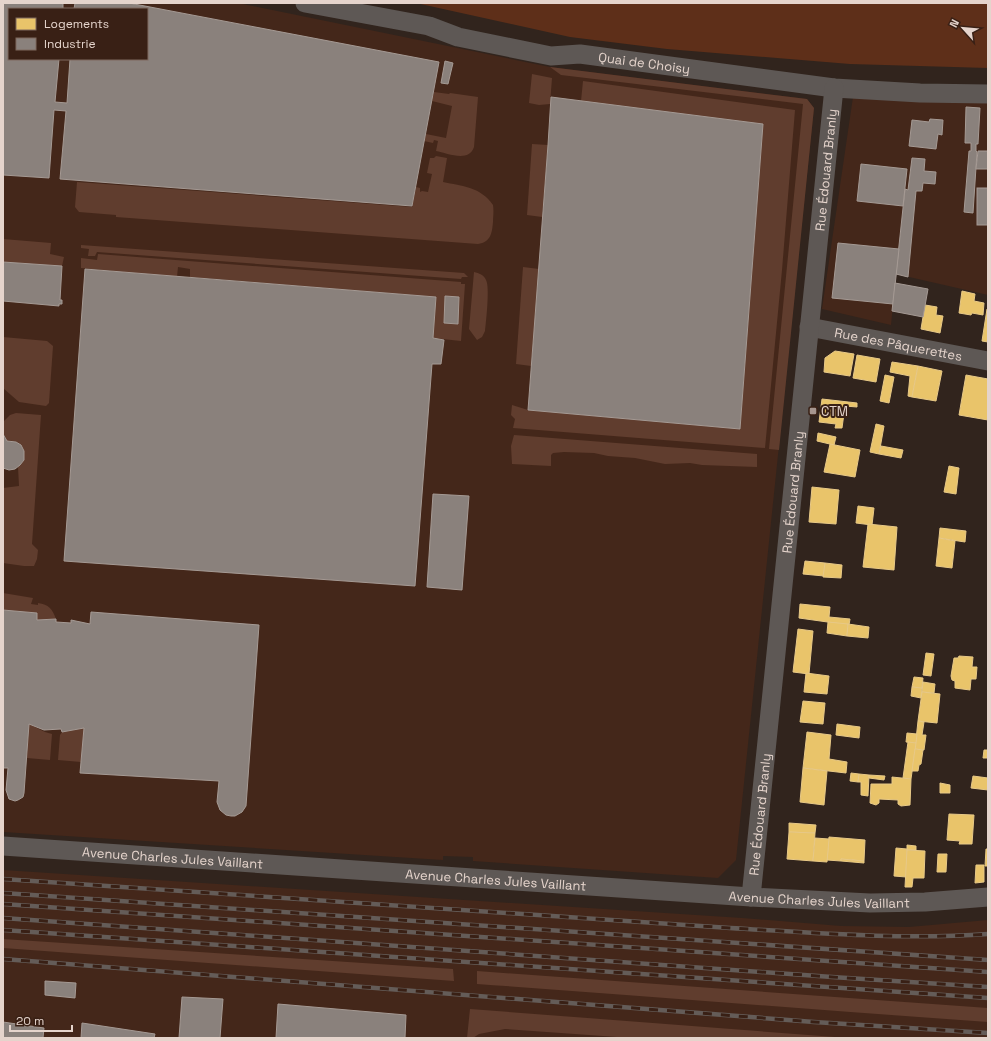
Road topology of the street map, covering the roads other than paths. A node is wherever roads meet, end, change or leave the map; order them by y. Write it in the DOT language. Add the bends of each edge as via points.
graph roads {
  1 [pos="304,3"];
  2 [pos="834,88"];
  3 [pos="988,94"];
  4 [pos="809,326"];
  5 [pos="988,361"];
  6 [pos="3,846"];
  7 [pos="751,897"];
  8 [pos="988,897"];
  1 -- 2 [label="street, Quai de Choisy" via="429,26 458,37 551,56 580,54"];
  2 -- 3 [label="street, Quai de Choisy"];
  2 -- 4 [label="street, Rue Édouard Branly"];
  4 -- 5 [label="street, Rue des Pâquerettes"];
  4 -- 7 [label="street, Rue Édouard Branly"];
  6 -- 7 [label="street, Avenue Charles Jules Vaillant"];
  7 -- 8 [label="street, Avenue Charles Jules Vaillant" via="870,903"];
}
